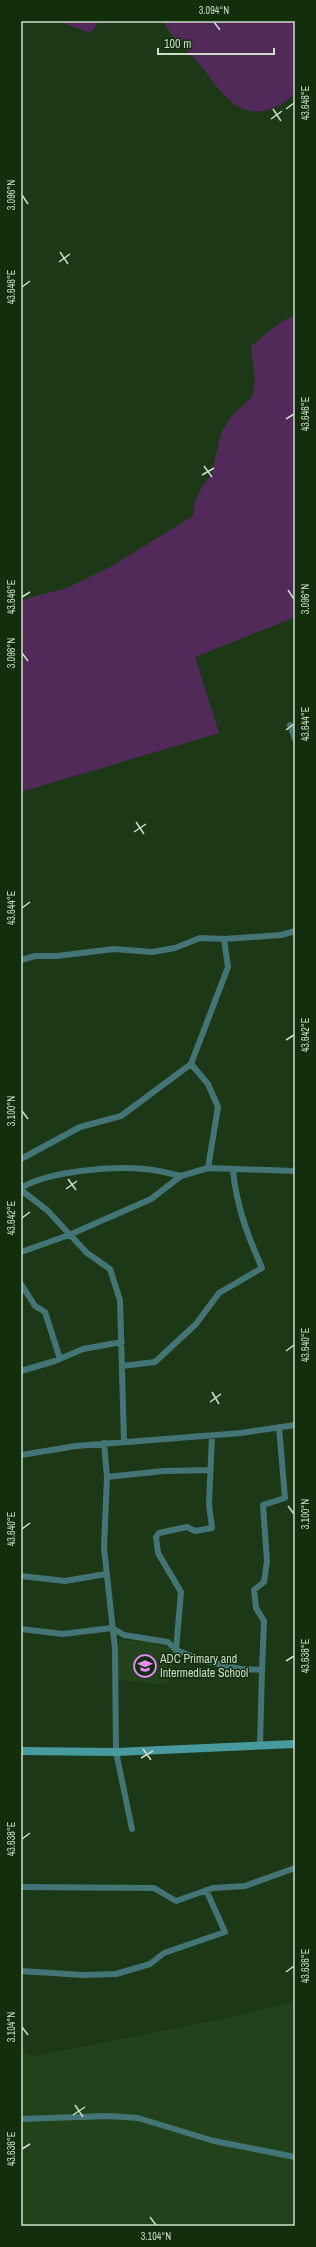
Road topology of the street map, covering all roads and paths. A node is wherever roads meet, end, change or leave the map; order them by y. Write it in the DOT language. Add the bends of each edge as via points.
graph roads {
  1 [pos="290,725"];
  2 [pos="295,739"];
  3 [pos="295,932"];
  4 [pos="224,939"];
  5 [pos="21,960"];
  6 [pos="191,1064"];
  7 [pos="21,1159"];
  8 [pos="208,1168"];
  9 [pos="233,1170"];
  10 [pos="295,1171"];
  11 [pos="181,1176"];
  12 [pos="21,1189"];
  13 [pos="70,1235"];
  14 [pos="21,1252"];
  15 [pos="21,1284"];
  16 [pos="122,1342"];
  17 [pos="60,1359"];
  18 [pos="122,1366"];
  19 [pos="21,1370"];
  20 [pos="295,1425"];
  21 [pos="279,1427"];
  22 [pos="212,1436"];
  23 [pos="124,1441"];
  24 [pos="104,1443"];
  25 [pos="21,1455"];
  26 [pos="210,1470"];
  27 [pos="107,1477"];
  28 [pos="106,1574"];
  29 [pos="21,1576"];
  30 [pos="112,1628"];
  31 [pos="21,1629"];
  32 [pos="176,1650"];
  33 [pos="262,1670"];
  34 [pos="295,1744"];
  35 [pos="260,1745"];
  36 [pos="21,1751"];
  37 [pos="116,1752"];
  38 [pos="132,1829"];
  39 [pos="295,1868"];
  40 [pos="21,1887"];
  41 [pos="206,1890"];
  42 [pos="21,1971"];
  43 [pos="21,2119"];
  44 [pos="295,2157"];
  1 -- 2 [label="street"];
  3 -- 4 [label="street"];
  4 -- 5 [label="street" via="200,938 175,948 152,952 114,949 35,956"];
  4 -- 6 [label="street" via="228,967"];
  6 -- 7 [label="street" via="121,1116 80,1127"];
  6 -- 8 [label="street" via="208,1084 218,1107"];
  8 -- 9 [label="street"];
  8 -- 11 [label="street"];
  9 -- 10 [label="street"];
  9 -- 18 [label="street" via="235,1189 245,1226 262,1268 219,1293 196,1324 155,1362"];
  11 -- 12 [label="street" via="145,1169 112,1168 58,1175 27,1184"];
  11 -- 13 [label="street" via="151,1199"];
  12 -- 13 [label="street" via="47,1210"];
  13 -- 14 [label="street"];
  13 -- 16 [label="street" via="87,1253 110,1269 120,1300"];
  15 -- 17 [label="street" via="35,1306 45,1312"];
  16 -- 17 [label="street" via="83,1349"];
  16 -- 18 [label="street"];
  17 -- 19 [label="street"];
  18 -- 23 [label="street"];
  20 -- 21 [label="street"];
  21 -- 22 [label="street"];
  21 -- 33 [label="street" via="285,1498 263,1505 266,1561 264,1582 254,1590 256,1608 264,1621"];
  22 -- 23 [label="street"];
  22 -- 26 [label="street"];
  23 -- 24 [label="street"];
  24 -- 25 [label="street"];
  24 -- 27 [label="street"];
  26 -- 27 [label="street" via="164,1471"];
  26 -- 32 [label="street" via="209,1504 212,1528 195,1531 187,1527 159,1533 156,1537 158,1553 181,1592"];
  27 -- 28 [label="street" via="104,1548"];
  28 -- 29 [label="street" via="65,1581"];
  28 -- 30 [label="street"];
  30 -- 31 [label="street" via="63,1634"];
  30 -- 32 [label="street" via="124,1635 168,1642"];
  30 -- 37 [label="street" via="115,1657"];
  32 -- 33 [label="street" via="202,1660 241,1669"];
  33 -- 35 [label="street"];
  34 -- 35 [label="main road"];
  35 -- 37 [label="main road"];
  36 -- 37 [label="main road"];
  37 -- 38 [label="street"];
  39 -- 41 [label="street" via="245,1886"];
  40 -- 41 [label="street" via="154,1888 176,1901"];
  41 -- 42 [label="street" via="225,1932 164,1953 150,1964 116,1974 83,1975"];
  43 -- 44 [label="street" via="108,2116 138,2118 214,2141"];
}
